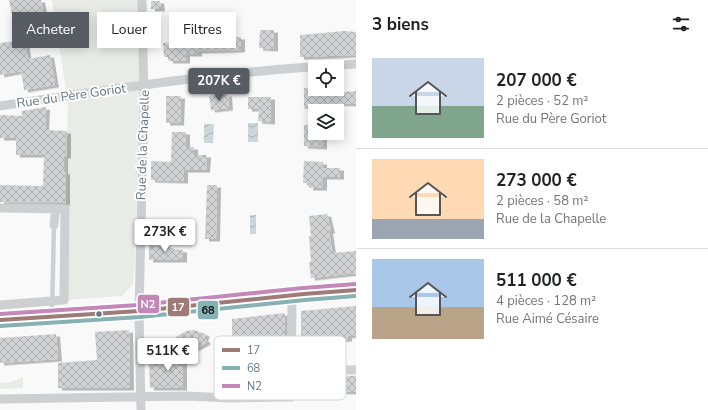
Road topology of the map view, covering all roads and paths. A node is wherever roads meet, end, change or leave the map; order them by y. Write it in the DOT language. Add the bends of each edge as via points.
graph roads {
  1 [pos="142,0"];
  2 [pos="356,64"];
  3 [pos="144,84"];
  4 [pos="0,106"];
  5 [pos="0,208"];
  6 [pos="0,212"];
  7 [pos="55,214"];
  8 [pos="65,214"];
  9 [pos="54,225"];
  10 [pos="356,290"];
  11 [pos="292,295"];
  12 [pos="52,301"];
  13 [pos="0,305"];
  14 [pos="139,311"];
  15 [pos="52,316"];
  16 [pos="0,320"];
  17 [pos="291,336"];
  18 [pos="346,370"];
  19 [pos="356,370"];
  20 [pos="141,397"];
  21 [pos="214,397"];
  22 [pos="0,399"];
  23 [pos="141,410"];
  1 -- 3 [label="street, Rue de la Chapelle"];
  2 -- 3 [label="street, Rue du Père Goriot" via="297,67"];
  3 -- 4 [label="street, Rue du Père Goriot"];
  3 -- 14 [label="street, Rue de la Chapelle"];
  5 -- 8 [label="street" via="66,210"];
  6 -- 7 [label="street"];
  7 -- 8 [label="street"];
  7 -- 9 [label="street"];
  8 -- 12 [label="street" via="64,300"];
  9 -- 12 [label="lane"];
  10 -- 11 [label="main road"];
  11 -- 14 [label="main road"];
  11 -- 17 [label="street"];
  12 -- 13 [label="street"];
  12 -- 15 [label="lane"];
  14 -- 15 [label="main road"];
  14 -- 20 [label="street, Rue de la Chapelle"];
  15 -- 16 [label="main road"];
  18 -- 19 [label="street"];
  20 -- 21 [label="street"];
  20 -- 22 [label="street"];
  20 -- 23 [label="street, Rue de la Chapelle"];
}
